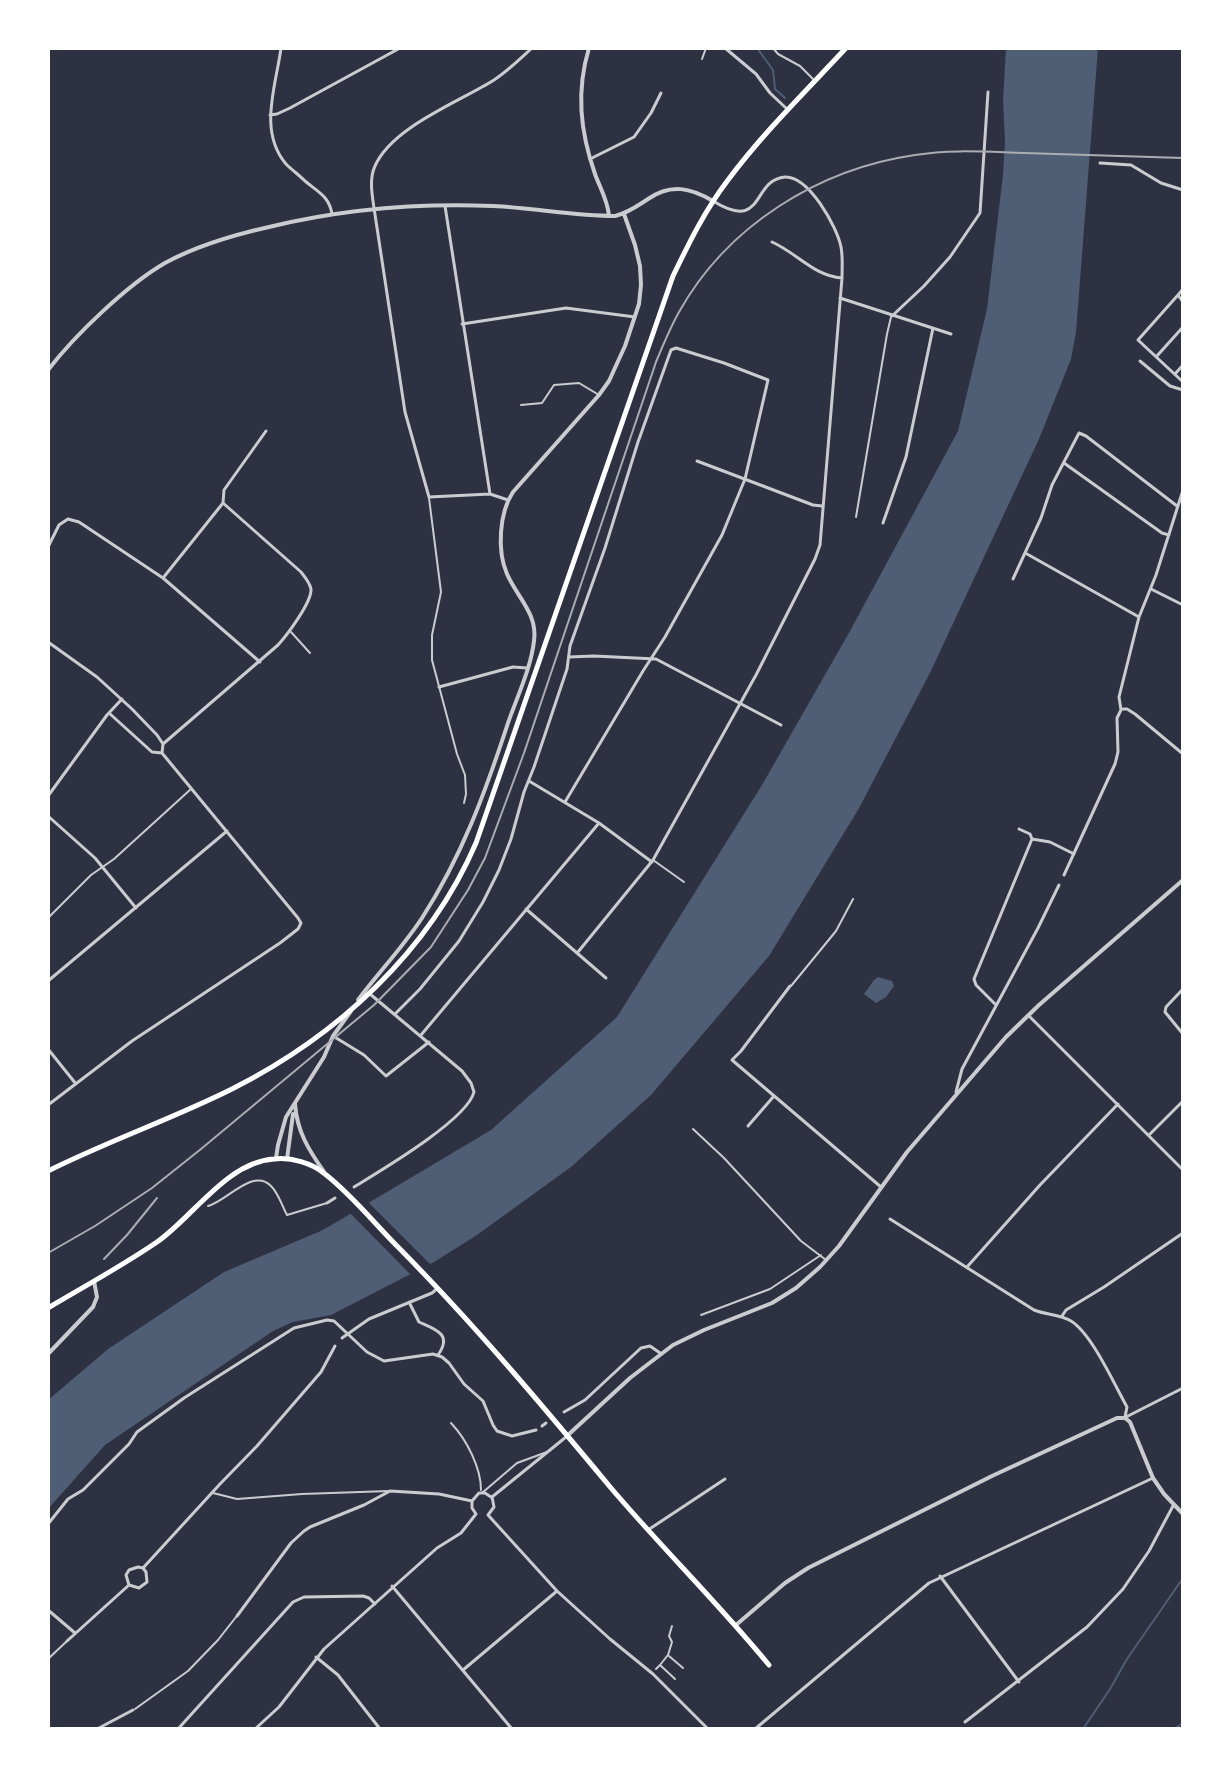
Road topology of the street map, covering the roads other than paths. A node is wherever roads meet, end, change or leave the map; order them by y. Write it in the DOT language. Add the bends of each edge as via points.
graph roads {
  1 [pos="281,48"];
  2 [pos="400,48"];
  3 [pos="532,48"];
  4 [pos="589,48"];
  5 [pos="706,48"];
  6 [pos="725,48"];
  7 [pos="773,48"];
  8 [pos="846,48"];
  9 [pos="702,59"];
  10 [pos="815,81"];
  11 [pos="988,92"];
  12 [pos="661,93"];
  13 [pos="788,109"];
  14 [pos="270,115"];
  15 [pos="590,159"];
  16 [pos="1100,163"];
  17 [pos="1183,190"];
  18 [pos="713,201"];
  19 [pos="445,206"];
  20 [pos="374,208"];
  21 [pos="332,214"];
  22 [pos="624,214"];
  23 [pos="609,216"];
  24 [pos="772,242"];
  25 [pos="842,278"];
  26 [pos="1183,289"];
  27 [pos="1178,295"];
  28 [pos="840,298"];
  29 [pos="1183,302"];
  30 [pos="892,316"];
  31 [pos="635,317"];
  32 [pos="462,324"];
  33 [pos="1183,327"];
  34 [pos="933,328"];
  35 [pos="951,334"];
  36 [pos="1156,357"];
  37 [pos="1140,361"];
  38 [pos="1183,365"];
  39 [pos="48,370"];
  40 [pos="1175,374"];
  41 [pos="1183,382"];
  42 [pos="1183,390"];
  43 [pos="599,395"];
  44 [pos="521,405"];
  45 [pos="266,431"];
  46 [pos="697,461"];
  47 [pos="1064,463"];
  48 [pos="745,479"];
  49 [pos="1183,490"];
  50 [pos="490,494"];
  51 [pos="429,497"];
  52 [pos="508,500"];
  53 [pos="223,503"];
  54 [pos="822,506"];
  55 [pos="1177,506"];
  56 [pos="856,517"];
  57 [pos="883,523"];
  58 [pos="1169,535"];
  59 [pos="48,547"];
  60 [pos="1026,553"];
  61 [pos="163,578"];
  62 [pos="1013,579"];
  63 [pos="1151,589"];
  64 [pos="1183,605"];
  65 [pos="1139,617"];
  66 [pos="290,631"];
  67 [pos="48,642"];
  68 [pos="310,653"];
  69 [pos="569,657"];
  70 [pos="652,658"];
  71 [pos="260,662"];
  72 [pos="527,668"];
  73 [pos="439,687"];
  74 [pos="122,699"];
  75 [pos="740,703"];
  76 [pos="1121,710"];
  77 [pos="109,713"];
  78 [pos="781,725"];
  79 [pos="163,744"];
  80 [pos="162,753"];
  81 [pos="1183,754"];
  82 [pos="529,781"];
  83 [pos="192,788"];
  84 [pos="48,796"];
  85 [pos="565,802"];
  86 [pos="464,803"];
  87 [pos="48,816"];
  88 [pos="599,823"];
  89 [pos="1019,829"];
  90 [pos="227,831"];
  91 [pos="1032,839"];
  92 [pos="1074,854"];
  93 [pos="652,861"];
  94 [pos="103,867"];
  95 [pos="1064,875"];
  96 [pos="1183,880"];
  97 [pos="684,882"];
  98 [pos="1059,885"];
  99 [pos="853,899"];
  100 [pos="136,908"];
  101 [pos="526,909"];
  102 [pos="48,918"];
  103 [pos="578,952"];
  104 [pos="606,978"];
  105 [pos="48,981"];
  106 [pos="790,986"];
  107 [pos="1183,989"];
  108 [pos="366,990"];
  109 [pos="996,1005"];
  110 [pos="395,1014"];
  111 [pos="1028,1015"];
  112 [pos="1183,1034"];
  113 [pos="421,1035"];
  114 [pos="333,1036"];
  115 [pos="429,1042"];
  116 [pos="48,1049"];
  117 [pos="76,1084"];
  118 [pos="956,1094"];
  119 [pos="774,1096"];
  120 [pos="1183,1101"];
  121 [pos="295,1102"];
  122 [pos="1118,1104"];
  123 [pos="48,1105"];
  124 [pos="748,1126"];
  125 [pos="693,1129"];
  126 [pos="1149,1135"];
  127 [pos="276,1159"];
  128 [pos="287,1159"];
  129 [pos="1183,1170"];
  130 [pos="48,1171"];
  131 [pos="325,1173"];
  132 [pos="354,1187"];
  133 [pos="881,1187"];
  134 [pos="335,1198"];
  135 [pos="327,1203"];
  136 [pos="208,1206"];
  137 [pos="890,1219"];
  138 [pos="1183,1233"];
  139 [pos="822,1255"];
  140 [pos="827,1261"];
  141 [pos="967,1267"];
  142 [pos="94,1281"];
  143 [pos="438,1288"];
  144 [pos="409,1302"];
  145 [pos="48,1308"];
  146 [pos="701,1315"];
  147 [pos="1062,1316"];
  148 [pos="342,1338"];
  149 [pos="335,1346"];
  150 [pos="660,1353"];
  151 [pos="48,1354"];
  152 [pos="438,1355"];
  153 [pos="1183,1388"];
  154 [pos="564,1412"];
  155 [pos="1125,1418"];
  156 [pos="451,1423"];
  157 [pos="536,1430"];
  158 [pos="568,1435"];
  159 [pos="551,1450"];
  160 [pos="1153,1478"];
  161 [pos="725,1479"];
  162 [pos="390,1491"];
  163 [pos="212,1492"];
  164 [pos="481,1493"];
  165 [pos="492,1497"];
  166 [pos="472,1501"];
  167 [pos="1173,1506"];
  168 [pos="1183,1514"];
  169 [pos="482,1515"];
  170 [pos="48,1524"];
  171 [pos="648,1530"];
  172 [pos="143,1568"];
  173 [pos="940,1576"];
  174 [pos="129,1585"];
  175 [pos="392,1586"];
  176 [pos="557,1591"];
  177 [pos="375,1604"];
  178 [pos="48,1610"];
  179 [pos="237,1616"];
  180 [pos="736,1625"];
  181 [pos="672,1626"];
  182 [pos="75,1633"];
  183 [pos="67,1641"];
  184 [pos="672,1642"];
  185 [pos="677,1646"];
  186 [pos="668,1655"];
  187 [pos="316,1657"];
  188 [pos="48,1659"];
  189 [pos="660,1665"];
  190 [pos="769,1665"];
  191 [pos="683,1668"];
  192 [pos="656,1669"];
  193 [pos="463,1670"];
  194 [pos="675,1679"];
  195 [pos="1019,1682"];
  196 [pos="133,1710"];
  197 [pos="965,1722"];
  198 [pos="97,1729"];
  199 [pos="178,1729"];
  200 [pos="255,1729"];
  201 [pos="380,1729"];
  202 [pos="512,1729"];
  203 [pos="708,1729"];
  204 [pos="755,1729"];
  1 -- 14 [label="street"];
  2 -- 14 [label="street"];
  3 -- 20 [label="street" via="499,77 396,140 374,169"];
  4 -- 15 [label="street" via="580,97"];
  5 -- 9 [label="street"];
  6 -- 13 [label="street"];
  7 -- 10 [label="street"];
  8 -- 10 [label="main road"];
  10 -- 13 [label="main road"];
  11 -- 30 [label="street" via="980,213 950,257"];
  12 -- 15 [label="street" via="634,137"];
  13 -- 18 [label="main road"];
  14 -- 21 [label="street" via="281,157 329,201"];
  15 -- 23 [label="street"];
  16 -- 17 [label="street" via="1131,165"];
  18 -- 22 [label="street" via="692,190 671,190"];
  18 -- 25 [label="street" via="743,212 774,181 799,181 834,227"];
  18 -- 130 [label="main road" via="662,304 476,843 452,892 418,942 361,1001 266,1070"];
  19 -- 20 [label="street"];
  19 -- 23 [label="street"];
  19 -- 32 [label="street"];
  20 -- 21 [label="street"];
  20 -- 51 [label="street" via="405,412"];
  21 -- 39 [label="street" via="246,232 165,264 123,294"];
  22 -- 23 [label="street"];
  22 -- 31 [label="street" via="641,275"];
  24 -- 25 [label="street" via="815,270"];
  25 -- 28 [label="street"];
  26 -- 27 [label="street"];
  27 -- 29 [label="street"];
  27 -- 36 [label="street" via="1138,340"];
  28 -- 30 [label="street"];
  28 -- 54 [label="street"];
  30 -- 34 [label="street"];
  30 -- 56 [label="street"];
  31 -- 32 [label="street" via="566,308"];
  31 -- 43 [label="street"];
  32 -- 50 [label="street"];
  33 -- 36 [label="street"];
  34 -- 35 [label="street"];
  34 -- 57 [label="street" via="906,457"];
  36 -- 40 [label="street"];
  37 -- 42 [label="street"];
  38 -- 40 [label="street"];
  40 -- 41 [label="street"];
  43 -- 44 [label="street" via="579,383 554,385 542,403"];
  43 -- 52 [label="street"];
  45 -- 53 [label="street" via="224,490"];
  46 -- 48 [label="street"];
  47 -- 55 [label="street" via="1079,433"];
  47 -- 58 [label="street"];
  47 -- 60 [label="street"];
  48 -- 54 [label="street"];
  48 -- 69 [label="street" via="768,380 673,349"];
  48 -- 70 [label="street" via="722,535"];
  49 -- 55 [label="street"];
  50 -- 51 [label="street"];
  50 -- 52 [label="street"];
  51 -- 73 [label="street" via="441,583 432,635"];
  52 -- 72 [label="street" via="501,530 505,567 530,612 535,635"];
  53 -- 61 [label="street"];
  53 -- 66 [label="street" via="310,585 310,596"];
  54 -- 75 [label="street" via="818,552"];
  55 -- 58 [label="street"];
  58 -- 63 [label="street"];
  59 -- 61 [label="street" via="68,519"];
  60 -- 62 [label="street"];
  60 -- 65 [label="street"];
  61 -- 71 [label="street"];
  63 -- 64 [label="street"];
  63 -- 65 [label="street"];
  65 -- 76 [label="street" via="1119,697"];
  66 -- 68 [label="street"];
  66 -- 71 [label="street"];
  67 -- 74 [label="street"];
  69 -- 70 [label="street"];
  69 -- 82 [label="street"];
  70 -- 75 [label="street"];
  70 -- 85 [label="street"];
  71 -- 79 [label="street"];
  72 -- 73 [label="street"];
  72 -- 108 [label="street" via="459,854 422,918"];
  73 -- 86 [label="street" via="465,775"];
  74 -- 77 [label="street"];
  74 -- 79 [label="street"];
  75 -- 78 [label="street"];
  75 -- 93 [label="street"];
  76 -- 81 [label="street" via="1135,714"];
  76 -- 92 [label="street" via="1115,764"];
  77 -- 80 [label="street" via="152,752"];
  77 -- 84 [label="street"];
  79 -- 80 [label="street"];
  80 -- 83 [label="street"];
  82 -- 85 [label="street"];
  82 -- 110 [label="street" via="499,870 475,917"];
  83 -- 90 [label="street"];
  83 -- 94 [label="street"];
  85 -- 88 [label="street"];
  87 -- 94 [label="street"];
  88 -- 93 [label="street"];
  88 -- 101 [label="street"];
  89 -- 91 [label="street"];
  90 -- 100 [label="street"];
  90 -- 117 [label="street" via="298,918 298,929"];
  91 -- 92 [label="street"];
  91 -- 109 [label="street" via="974,979"];
  92 -- 95 [label="street"];
  93 -- 97 [label="street"];
  93 -- 103 [label="street"];
  94 -- 100 [label="street"];
  94 -- 102 [label="street"];
  96 -- 111 [label="street"];
  98 -- 109 [label="street"];
  99 -- 106 [label="street" via="836,931"];
  100 -- 105 [label="street"];
  101 -- 103 [label="street"];
  101 -- 113 [label="street"];
  103 -- 104 [label="street"];
  106 -- 119 [label="street" via="732,1060"];
  107 -- 112 [label="street" via="1165,1012"];
  108 -- 110 [label="street"];
  108 -- 114 [label="street"];
  109 -- 118 [label="street" via="962,1069"];
  110 -- 113 [label="street"];
  111 -- 118 [label="street"];
  111 -- 122 [label="street"];
  113 -- 115 [label="street"];
  114 -- 115 [label="street" via="386,1076"];
  114 -- 121 [label="street"];
  115 -- 132 [label="street" via="462,1071 474,1088 472,1101"];
  116 -- 117 [label="street"];
  117 -- 123 [label="street"];
  118 -- 133 [label="street"];
  119 -- 124 [label="street"];
  119 -- 133 [label="street"];
  120 -- 126 [label="street"];
  121 -- 127 [label="street" via="284,1121"];
  121 -- 128 [label="street"];
  121 -- 131 [label="street" via="301,1135"];
  122 -- 126 [label="street"];
  122 -- 141 [label="street"];
  125 -- 139 [label="street" via="801,1241"];
  126 -- 129 [label="street"];
  127 -- 128 [label="main road"];
  127 -- 142 [label="main road" via="238,1173 161,1239"];
  128 -- 131 [label="main road"];
  131 -- 143 [label="main road"];
  133 -- 140 [label="street"];
  134 -- 135 [label="street"];
  135 -- 136 [label="street" via="287,1215 273,1188 258,1180"];
  137 -- 141 [label="street"];
  138 -- 147 [label="street"];
  139 -- 140 [label="street"];
  139 -- 146 [label="street" via="770,1289"];
  140 -- 150 [label="street" via="772,1303 688,1336"];
  141 -- 147 [label="street" via="1034,1310"];
  142 -- 145 [label="main road"];
  142 -- 151 [label="street" via="93,1307"];
  143 -- 144 [label="street"];
  143 -- 158 [label="main road"];
  144 -- 148 [label="street"];
  144 -- 152 [label="street" via="419,1322 441,1333"];
  147 -- 155 [label="street" via="1091,1343 1127,1407"];
  149 -- 163 [label="street" via="321,1372"];
  150 -- 154 [label="street" via="650,1346 641,1348 585,1400"];
  150 -- 158 [label="street"];
  152 -- 157 [label="street" via="483,1401 497,1431 512,1436"];
  152 -- 170 [label="street" via="384,1361 334,1321 294,1328 137,1432"];
  153 -- 155 [label="street"];
  155 -- 160 [label="street"];
  155 -- 180 [label="street" via="992,1476 808,1568"];
  156 -- 164 [label="street" via="477,1470"];
  158 -- 159 [label="street"];
  158 -- 171 [label="main road"];
  159 -- 164 [label="street" via="517,1463"];
  159 -- 165 [label="street"];
  160 -- 167 [label="street"];
  160 -- 173 [label="street"];
  161 -- 171 [label="street"];
  162 -- 163 [label="street" via="237,1499"];
  162 -- 166 [label="street"];
  162 -- 179 [label="street" via="304,1531"];
  163 -- 172 [label="street"];
  164 -- 165 [label="street"];
  164 -- 166 [label="street"];
  165 -- 169 [label="street" via="494,1507"];
  166 -- 169 [label="street" via="472,1508"];
  167 -- 168 [label="street"];
  167 -- 195 [label="street" via="1123,1589 1087,1627"];
  169 -- 175 [label="street"];
  169 -- 176 [label="street"];
  171 -- 180 [label="main road"];
  172 -- 174 [label="street" via="129,1570"];
  172 -- 174 [label="street" via="148,1577 143,1586"];
  173 -- 195 [label="street"];
  173 -- 204 [label="street"];
  174 -- 182 [label="street"];
  175 -- 177 [label="street"];
  175 -- 193 [label="street"];
  176 -- 193 [label="street"];
  176 -- 203 [label="street"];
  177 -- 187 [label="street"];
  177 -- 199 [label="street" via="363,1596 304,1597 293,1602"];
  178 -- 182 [label="street"];
  179 -- 196 [label="street" via="188,1671"];
  180 -- 190 [label="main road"];
  181 -- 184 [label="street"];
  182 -- 183 [label="street"];
  183 -- 188 [label="street"];
  184 -- 185 [label="street"];
  184 -- 186 [label="street"];
  186 -- 189 [label="street"];
  186 -- 191 [label="street"];
  187 -- 200 [label="street" via="279,1707"];
  187 -- 201 [label="street" via="338,1675"];
  189 -- 192 [label="street"];
  189 -- 194 [label="street"];
  193 -- 202 [label="street"];
  195 -- 197 [label="street"];
  196 -- 198 [label="street"];
}
